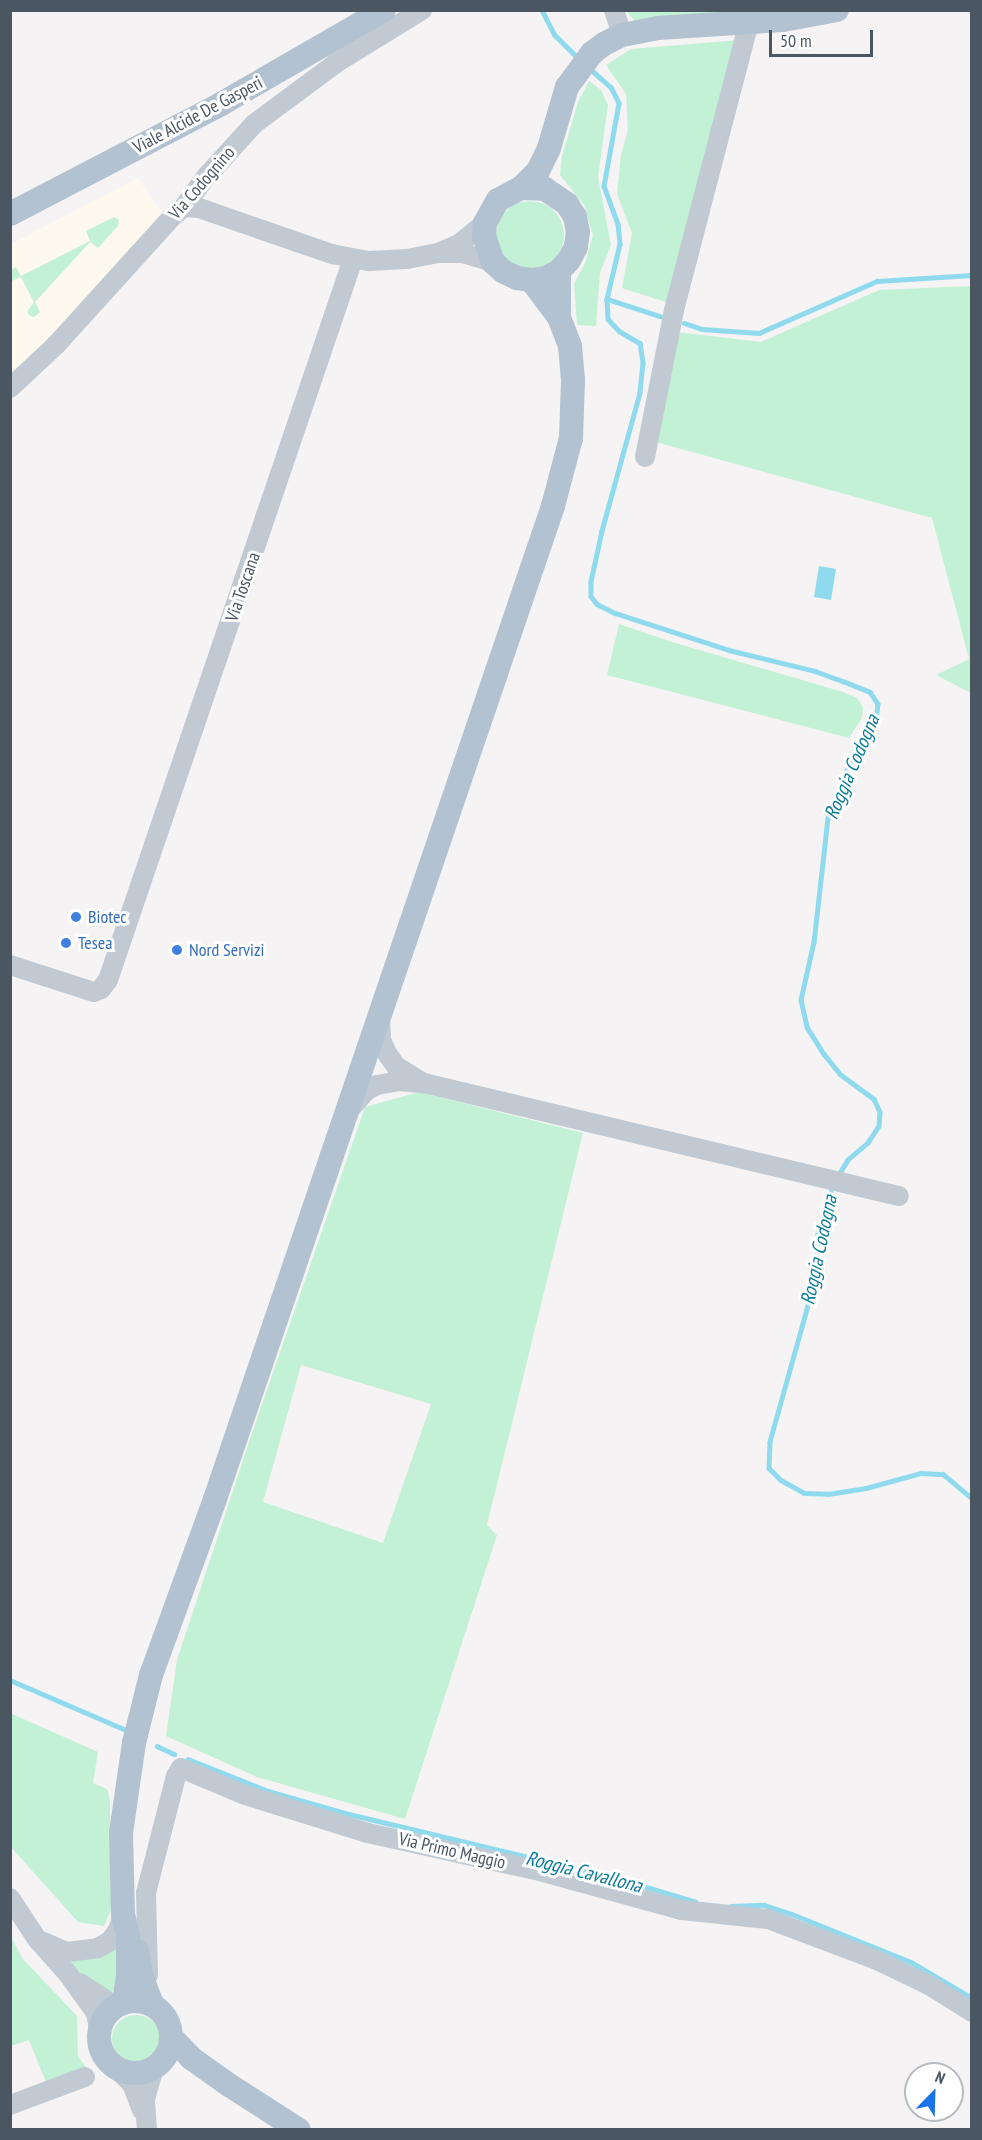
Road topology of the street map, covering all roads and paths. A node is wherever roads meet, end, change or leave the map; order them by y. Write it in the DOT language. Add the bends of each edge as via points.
graph roads {
  1 [pos="384,10"];
  2 [pos="422,10"];
  3 [pos="614,10"];
  4 [pos="837,10"];
  5 [pos="748,23"];
  6 [pos="622,35"];
  7 [pos="549,148"];
  8 [pos="521,188"];
  9 [pos="556,194"];
  10 [pos="184,207"];
  11 [pos="10,214"];
  12 [pos="485,223"];
  13 [pos="438,253"];
  14 [pos="353,259"];
  15 [pos="493,262"];
  16 [pos="559,271"];
  17 [pos="531,280"];
  18 [pos="559,318"];
  19 [pos="10,388"];
  20 [pos="645,457"];
  21 [pos="10,965"];
  22 [pos="380,1012"];
  23 [pos="424,1083"];
  24 [pos="345,1115"];
  25 [pos="899,1196"];
  26 [pos="174,1616"];
  27 [pos="10,1898"];
  28 [pos="123,1915"];
  29 [pos="37,1939"];
  30 [pos="68,1974"];
  31 [pos="150,1998"];
  32 [pos="120,2004"];
  33 [pos="972,2012"];
  34 [pos="99,2029"];
  35 [pos="172,2038"];
  36 [pos="117,2068"];
  37 [pos="154,2068"];
  38 [pos="85,2077"];
  39 [pos="229,2085"];
  40 [pos="10,2105"];
  41 [pos="146,2125"];
  42 [pos="299,2130"];
  1 -- 11 [label="main road, Viale Alcide De Gasperi" via="221,104"];
  2 -- 10 [label="street, Via Codognino" via="336,63 254,124"];
  3 -- 6 [label="street"];
  4 -- 5 [label="main road"];
  5 -- 6 [label="main road" via="658,28"];
  5 -- 20 [label="street" via="674,310"];
  6 -- 7 [label="main road" via="592,53 575,73 559,104"];
  7 -- 8 [label="main road" via="538,171"];
  7 -- 9 [label="main road" via="550,178"];
  8 -- 9 [label="main road" via="533,187"];
  8 -- 12 [label="main road" via="498,200"];
  9 -- 16 [label="main road" via="575,217 578,232 573,254"];
  10 -- 14 [label="street" via="199,208"];
  10 -- 19 [label="street, Via Codognino" via="56,345"];
  12 -- 13 [label="street" via="459,244"];
  12 -- 15 [label="main road" via="485,243"];
  13 -- 14 [label="street" via="388,261"];
  13 -- 15 [label="street"];
  14 -- 21 [label="street, Via Toscana" via="108,980 94,992"];
  15 -- 17 [label="main road" via="510,275"];
  16 -- 17 [label="main road"];
  16 -- 18 [label="main road"];
  17 -- 18 [label="main road"];
  18 -- 22 [label="main road" via="570,346 571,438 549,517"];
  22 -- 23 [label="street" via="381,1040 388,1054 396,1066"];
  22 -- 24 [label="main road"];
  23 -- 24 [label="street" via="377,1084 356,1100"];
  23 -- 25 [label="street"];
  24 -- 26 [label="main road"];
  26 -- 28 [label="main road" via="151,1675 124,1797 120,1866"];
  26 -- 31 [label="main road" via="138,1802 134,1858 134,1935"];
  27 -- 29 [label="street"];
  28 -- 29 [label="street" via="110,1941 98,1948 67,1952"];
  28 -- 32 [label="main road" via="128,1936 128,1976"];
  29 -- 30 [label="street"];
  30 -- 32 [label="street"];
  30 -- 34 [label="street" via="96,2013"];
  31 -- 32 [label="main road"];
  31 -- 33 [label="street, Via Primo Maggio" via="146,1893 181,1768 245,1795 368,1833 540,1872 682,1910 768,1919 877,1960 929,1985"];
  31 -- 35 [label="main road" via="170,2025"];
  32 -- 34 [label="main road" via="105,2016"];
  34 -- 36 [label="main road" via="102,2052"];
  35 -- 37 [label="main road" via="166,2055"];
  35 -- 39 [label="main road" via="191,2058"];
  36 -- 37 [label="main road" via="136,2073"];
  36 -- 41 [label="street" via="132,2084"];
  37 -- 39 [label="main road" via="193,2073"];
  37 -- 41 [label="street" via="147,2087"];
  38 -- 40 [label="street"];
  39 -- 42 [label="main road"];
}
